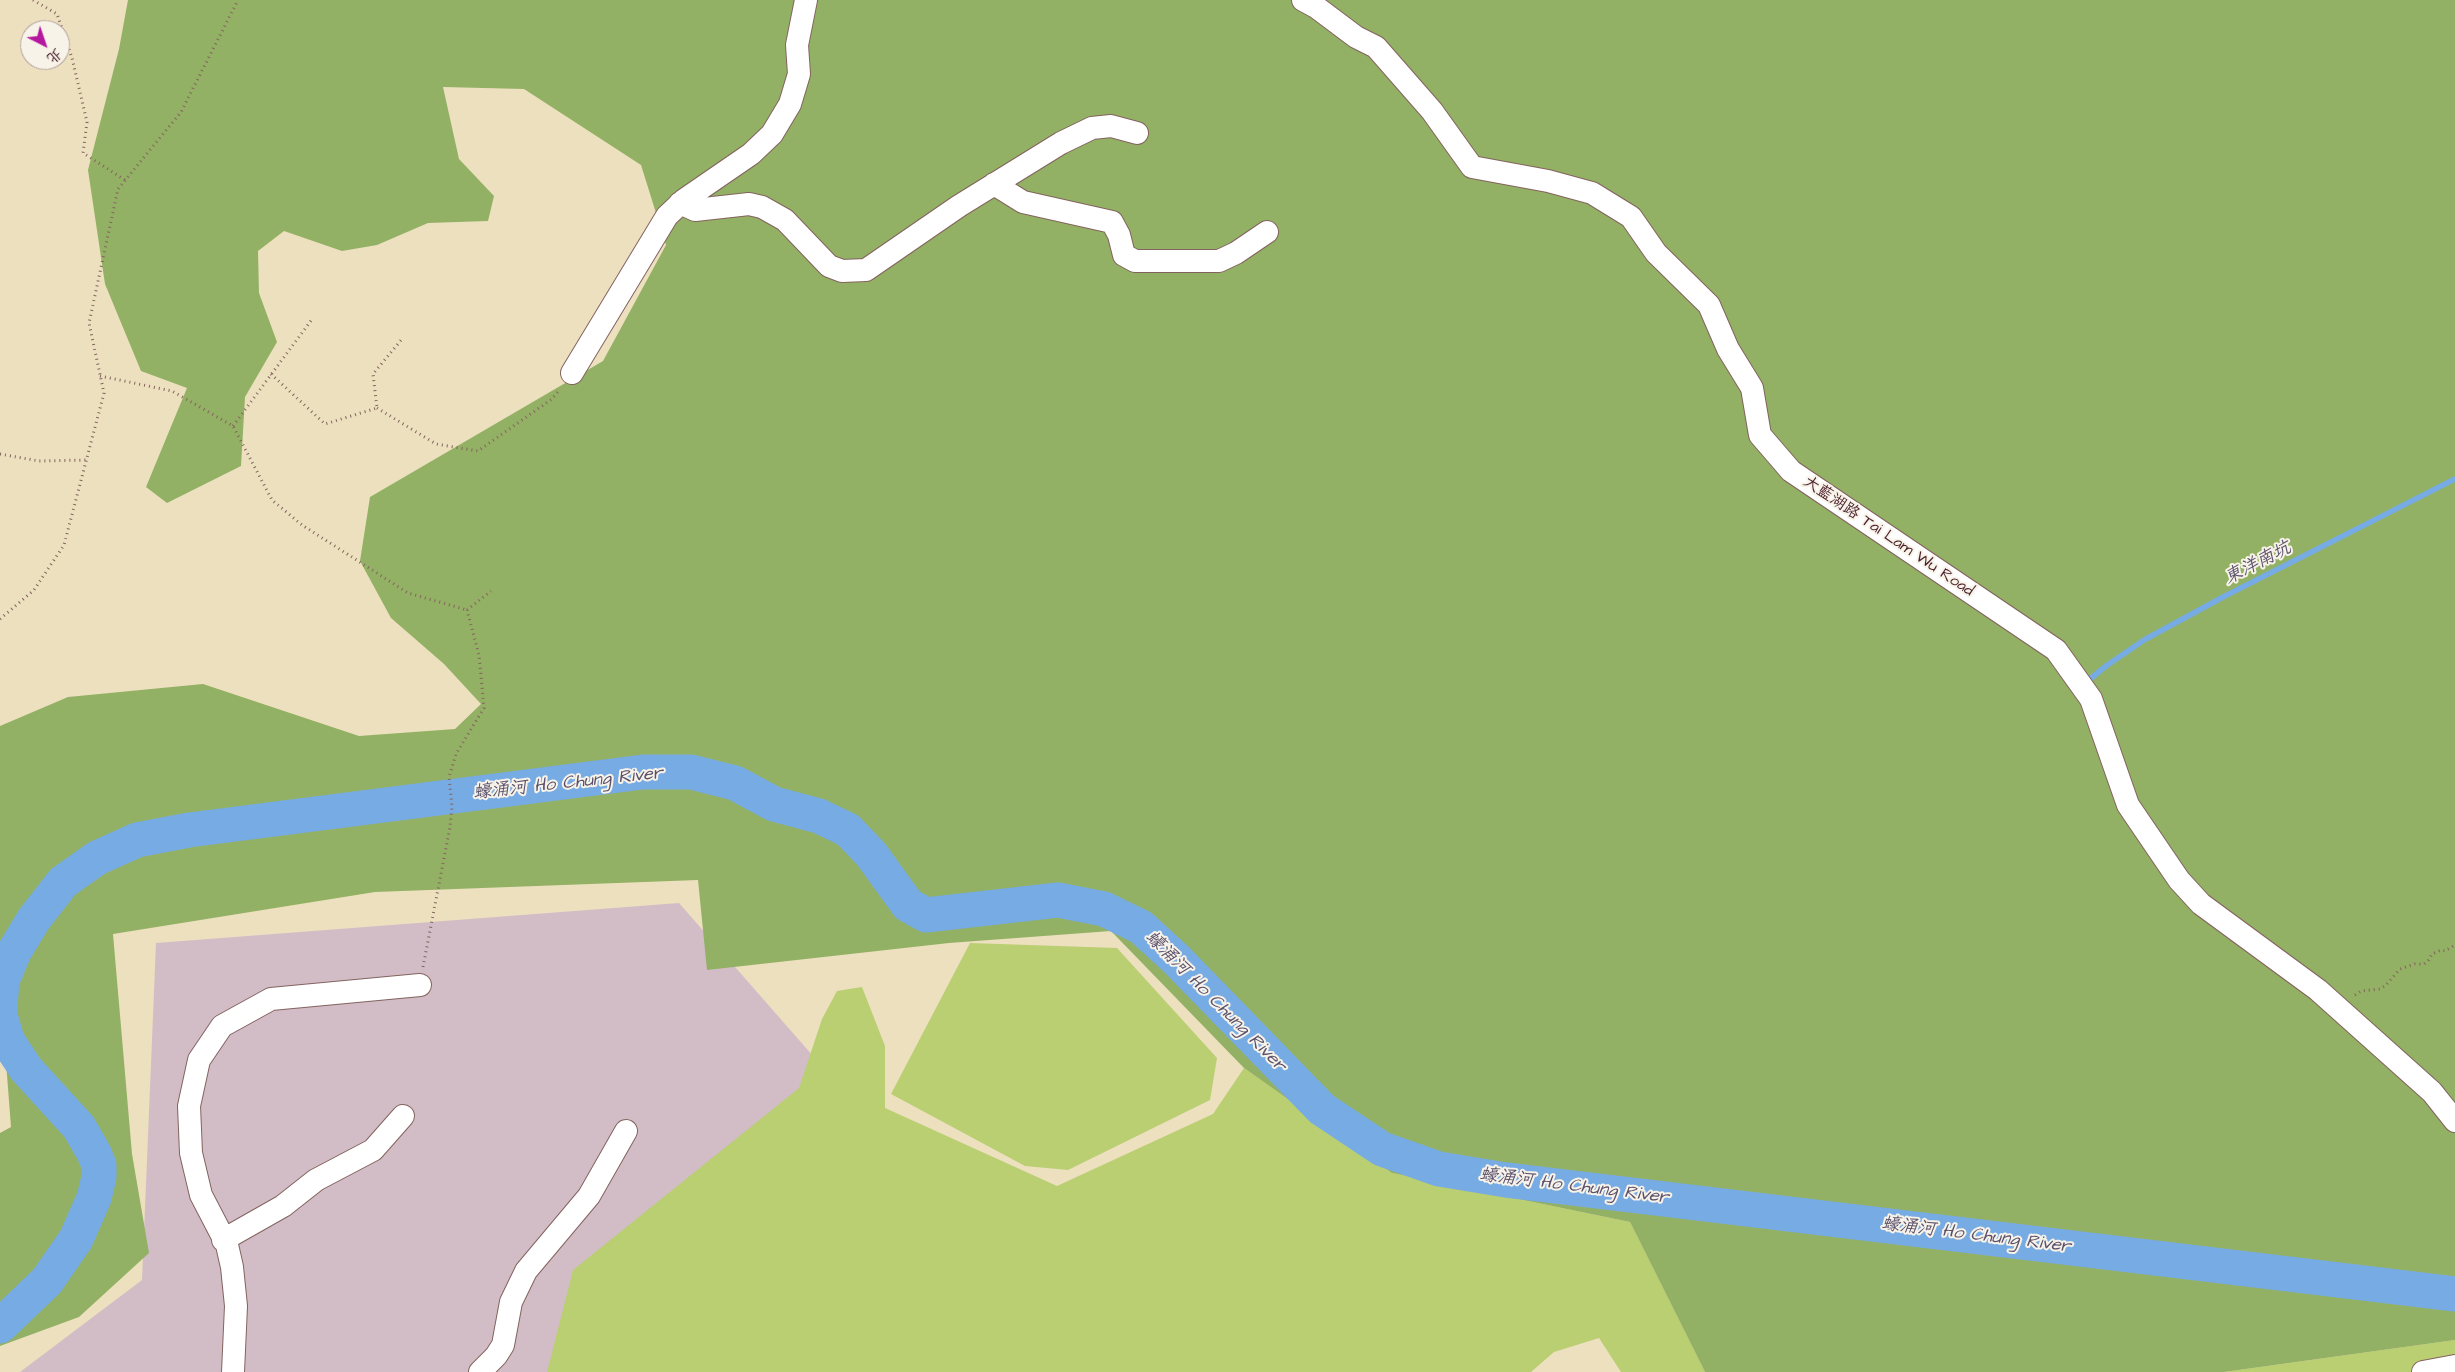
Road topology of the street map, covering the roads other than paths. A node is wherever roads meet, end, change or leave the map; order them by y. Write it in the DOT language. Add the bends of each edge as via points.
graph roads {
  1 [pos="806,0"];
  2 [pos="1303,0"];
  3 [pos="1137,133"];
  4 [pos="994,184"];
  5 [pos="680,203"];
  6 [pos="1267,232"];
  7 [pos="572,373"];
  8 [pos="420,985"];
  9 [pos="403,1116"];
  10 [pos="2455,1121"];
  11 [pos="626,1131"];
  12 [pos="223,1240"];
  13 [pos="2455,1366"];
  14 [pos="233,1372"];
  15 [pos="480,1372"];
  16 [pos="2423,1372"];
  1 -- 5 [label="street" via="797,45 799,74 790,104 772,134 751,154"];
  2 -- 10 [label="street, 大藍湖路 Tai Lam Wu Road" via="1356,37 1376,46 1432,111 1472,167 1592,193 1630,217 1656,253 1708,306 1728,349 1752,388 1760,436 1791,471 2056,650 2090,699 2128,805 2179,880 2201,904 2318,990 2432,1092"];
  3 -- 4 [label="street" via="1111,126 1092,128"];
  4 -- 5 [label="street" via="866,270 842,270 829,266 785,220 762,206 749,204 695,210"];
  4 -- 6 [label="street" via="1023,202 1112,222 1124,255 1135,261 1219,261"];
  5 -- 7 [label="street" via="667,216"];
  8 -- 12 [label="street" via="271,999 222,1026 199,1060 189,1106 190,1153 201,1195"];
  9 -- 12 [label="street" via="373,1150 316,1180 283,1206"];
  11 -- 15 [label="street" via="589,1196 526,1271 511,1302 503,1345"];
  12 -- 14 [label="street" via="232,1267 236,1306"];
  13 -- 16 [label="street"];
}
